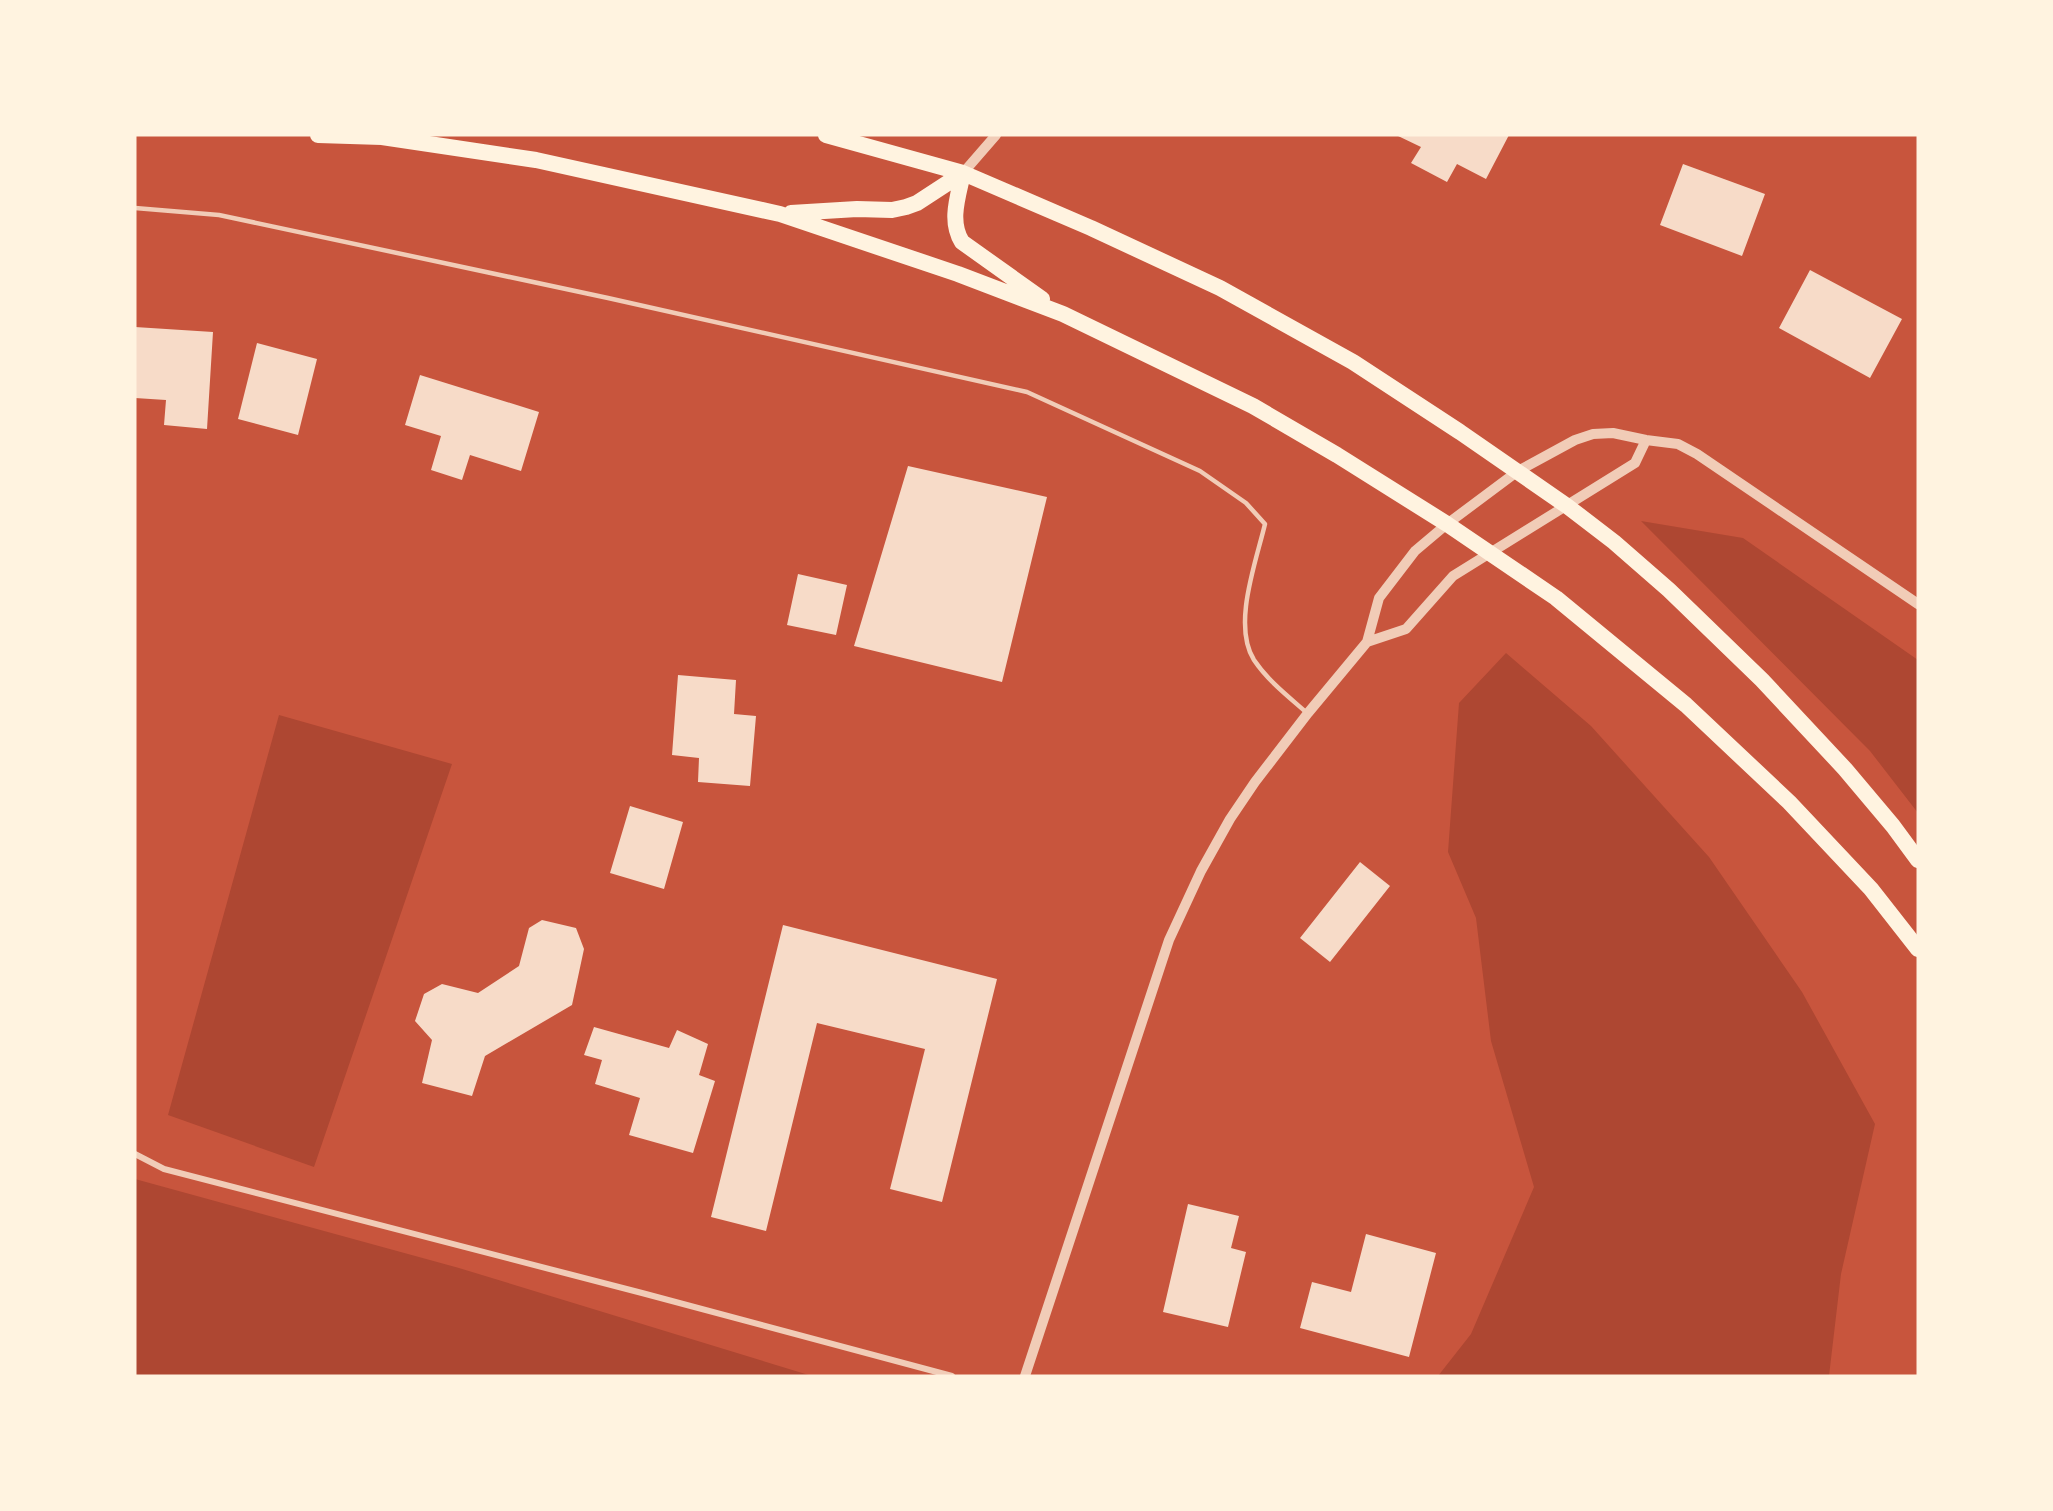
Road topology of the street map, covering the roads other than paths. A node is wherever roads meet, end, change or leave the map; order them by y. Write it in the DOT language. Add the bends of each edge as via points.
graph roads {
  1 [pos="318,135"];
  2 [pos="826,135"];
  3 [pos="996,135"];
  4 [pos="963,173"];
  5 [pos="135,208"];
  6 [pos="780,214"];
  7 [pos="1063,314"];
  8 [pos="1646,440"];
  9 [pos="1518,471"];
  10 [pos="1567,506"];
  11 [pos="1447,524"];
  12 [pos="1490,553"];
  13 [pos="1918,604"];
  14 [pos="1367,642"];
  15 [pos="1308,713"];
  16 [pos="1918,860"];
  17 [pos="1918,949"];
  18 [pos="135,1154"];
  19 [pos="952,1376"];
  20 [pos="1026,1376"];
  1 -- 6 [label="highway" via="382,137 536,160"];
  2 -- 4 [label="highway"];
  3 -- 4 [label="street"];
  4 -- 6 [label="highway" via="916,203 892,210"];
  4 -- 7 [label="highway" via="954,217 962,242"];
  4 -- 9 [label="highway" via="1230,294 1353,362"];
  5 -- 15 [label="lane" via="219,215 1027,392 1200,471 1246,503 1265,524 1247,599 1247,646 1268,678"];
  6 -- 7 [label="highway"];
  7 -- 11 [label="highway" via="1253,406"];
  8 -- 9 [label="street" via="1612,433 1593,434"];
  8 -- 10 [label="street" via="1635,463"];
  8 -- 13 [label="street" via="1678,444 1697,454"];
  9 -- 10 [label="highway"];
  9 -- 11 [label="street"];
  10 -- 12 [label="street"];
  10 -- 16 [label="highway" via="1669,590 1762,680 1845,769"];
  11 -- 12 [label="highway"];
  11 -- 14 [label="street" via="1415,551 1379,598"];
  12 -- 14 [label="street" via="1453,576 1406,628"];
  12 -- 17 [label="highway" via="1556,598 1740,754 1864,880"];
  14 -- 15 [label="street"];
  15 -- 20 [label="street" via="1230,819 1173,932"];
  18 -- 19 [label="street" via="164,1169"];
}
